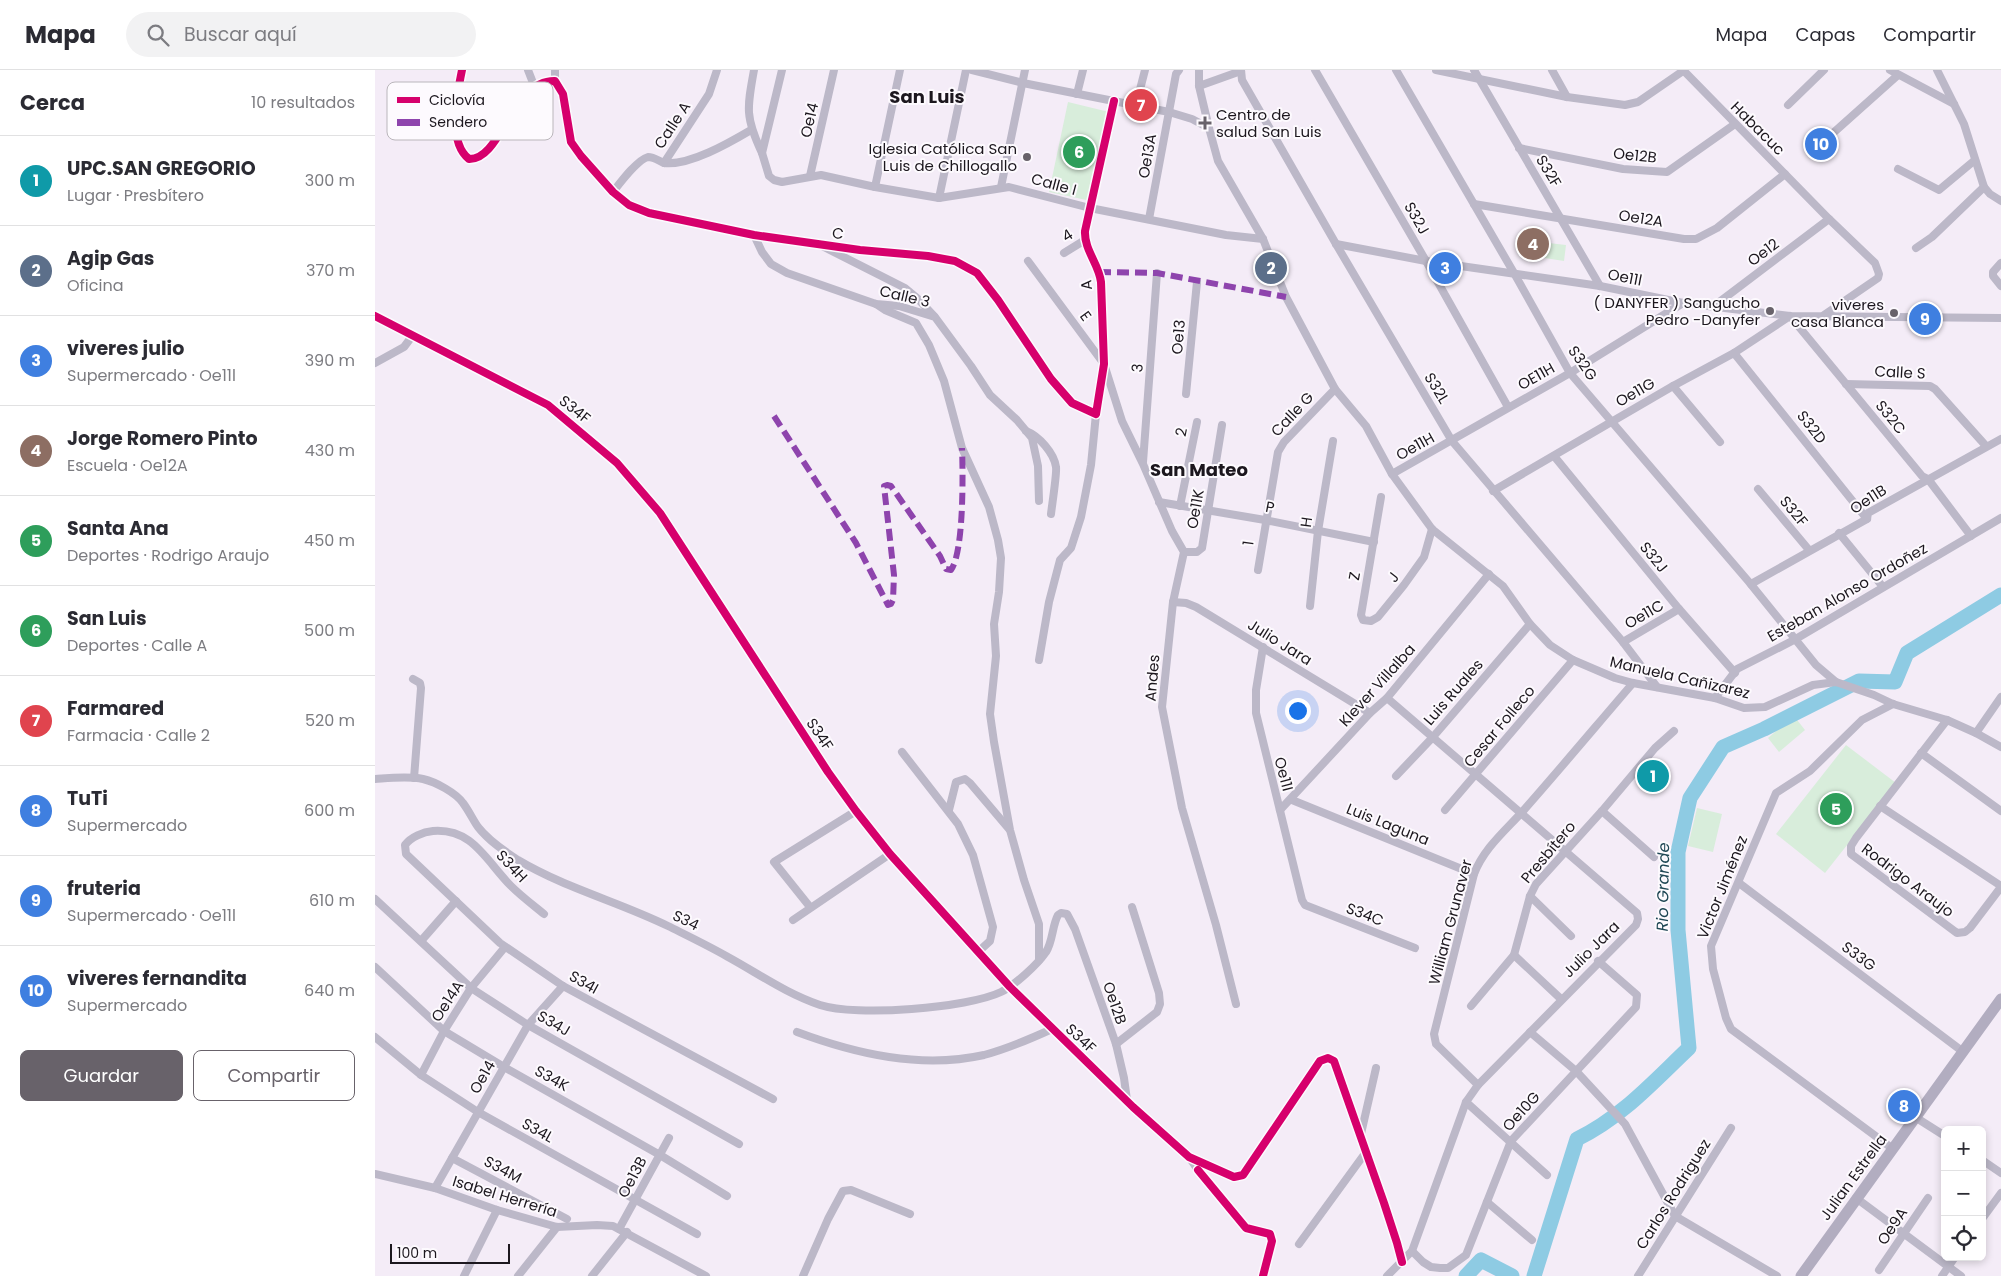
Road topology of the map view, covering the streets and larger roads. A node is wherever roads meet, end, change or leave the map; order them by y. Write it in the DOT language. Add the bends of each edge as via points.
graph roads {
  1 [pos="528,70"];
  2 [pos="555,70"];
  3 [pos="717,70"];
  4 [pos="754,70"];
  5 [pos="782,70"];
  6 [pos="834,70"];
  7 [pos="900,70"];
  8 [pos="965,70"];
  9 [pos="971,70"];
  10 [pos="1025,70"];
  11 [pos="1083,70"];
  12 [pos="1145,70"];
  13 [pos="1179,70"];
  14 [pos="1190,70"];
  15 [pos="1199,70"];
  16 [pos="1315,70"];
  17 [pos="1396,70"];
  18 [pos="1435,70"];
  19 [pos="1473,70"];
  20 [pos="1552,70"];
  21 [pos="1683,70"];
  22 [pos="1824,70"];
  23 [pos="1890,70"];
  24 [pos="1937,70"];
  25 [pos="1241,71"];
  26 [pos="1898,75"];
  27 [pos="1478,78"];
  28 [pos="533,82"];
  29 [pos="555,82"];
  30 [pos="1023,83"];
  31 [pos="1199,86"];
  32 [pos="1077,94"];
  33 [pos="1567,97"];
  34 [pos="1115,101"];
  35 [pos="1953,104"];
  36 [pos="1136,105"];
  37 [pos="1788,105"];
  38 [pos="1169,112"];
  39 [pos="1735,124"];
  40 [pos="1209,128"];
  41 [pos="751,130"];
  42 [pos="458,140"];
  43 [pos="494,140"];
  44 [pos="1823,142"];
  45 [pos="1519,148"];
  46 [pos="762,153"];
  47 [pos="1975,160"];
  48 [pos="664,163"];
  49 [pos="1899,169"];
  50 [pos="1785,174"];
  51 [pos="811,176"];
  52 [pos="875,187"];
  53 [pos="1001,187"];
  54 [pos="1984,187"];
  55 [pos="613,192"];
  56 [pos="939,198"];
  57 [pos="2001,201"];
  58 [pos="1474,204"];
  59 [pos="1090,208"];
  60 [pos="1149,219"];
  61 [pos="1562,219"];
  62 [pos="1829,219"];
  63 [pos="754,235"];
  64 [pos="1085,240"];
  65 [pos="1263,240"];
  66 [pos="816,243"];
  67 [pos="1336,244"];
  68 [pos="1916,248"];
  69 [pos="1064,253"];
  70 [pos="1028,261"];
  71 [pos="1426,261"];
  72 [pos="2001,263"];
  73 [pos="1157,273"];
  74 [pos="1514,273"];
  75 [pos="1197,282"];
  76 [pos="1600,286"];
  77 [pos="2001,286"];
  78 [pos="1683,303"];
  79 [pos="876,304"];
  80 [pos="1714,306"];
  81 [pos="1824,315"];
  82 [pos="375,316"];
  83 [pos="1790,316"];
  84 [pos="935,317"];
  85 [pos="2001,318"];
  86 [pos="413,335"];
  87 [pos="1734,353"];
  88 [pos="375,363"];
  89 [pos="1104,364"];
  90 [pos="1570,373"];
  91 [pos="1846,384"];
  92 [pos="1673,386"];
  93 [pos="1335,389"];
  94 [pos="1186,394"];
  95 [pos="1508,407"];
  96 [pos="1096,414"];
  97 [pos="1612,421"];
  98 [pos="1197,422"];
  99 [pos="1223,425"];
  100 [pos="1025,430"];
  101 [pos="2001,438"];
  102 [pos="1333,441"];
  103 [pos="1452,441"];
  104 [pos="1720,442"];
  105 [pos="1986,446"];
  106 [pos="1554,456"];
  107 [pos="1143,464"];
  108 [pos="1392,474"];
  109 [pos="1928,480"];
  110 [pos="1758,489"];
  111 [pos="1493,490"];
  112 [pos="1381,497"];
  113 [pos="1039,501"];
  114 [pos="1159,502"];
  115 [pos="1180,506"];
  116 [pos="1209,512"];
  117 [pos="1051,514"];
  118 [pos="2001,518"];
  119 [pos="1867,519"];
  120 [pos="1265,520"];
  121 [pos="1432,529"];
  122 [pos="1318,531"];
  123 [pos="1839,533"];
  124 [pos="1971,536"];
  125 [pos="1374,542"];
  126 [pos="1809,550"];
  127 [pos="1184,552"];
  128 [pos="1258,570"];
  129 [pos="1489,574"];
  130 [pos="1751,584"];
  131 [pos="1883,586"];
  132 [pos="1173,602"];
  133 [pos="1310,606"];
  134 [pos="1679,609"];
  135 [pos="1361,615"];
  136 [pos="1530,624"];
  137 [pos="1794,640"];
  138 [pos="1623,642"];
  139 [pos="1263,647"];
  140 [pos="1039,660"];
  141 [pos="1573,660"];
  142 [pos="1735,673"];
  143 [pos="413,680"];
  144 [pos="1836,682"];
  145 [pos="1633,683"];
  146 [pos="1657,686"];
  147 [pos="2001,697"];
  148 [pos="1387,698"];
  149 [pos="1715,698"];
  150 [pos="1893,704"];
  151 [pos="1370,713"];
  152 [pos="1947,720"];
  153 [pos="1674,731"];
  154 [pos="1976,733"];
  155 [pos="1433,737"];
  156 [pos="2001,747"];
  157 [pos="902,752"];
  158 [pos="1921,753"];
  159 [pos="1476,775"];
  160 [pos="1396,776"];
  161 [pos="414,778"];
  162 [pos="375,779"];
  163 [pos="1292,800"];
  164 [pos="1880,806"];
  165 [pos="949,810"];
  166 [pos="1280,810"];
  167 [pos="1445,810"];
  168 [pos="855,811"];
  169 [pos="1602,811"];
  170 [pos="2001,811"];
  171 [pos="1522,812"];
  172 [pos="1010,830"];
  173 [pos="463,835"];
  174 [pos="1565,851"];
  175 [pos="890,854"];
  176 [pos="1654,857"];
  177 [pos="1474,874"];
  178 [pos="1739,883"];
  179 [pos="2001,887"];
  180 [pos="1529,896"];
  181 [pos="375,899"];
  182 [pos="456,901"];
  183 [pos="1305,905"];
  184 [pos="1132,906"];
  185 [pos="809,908"];
  186 [pos="544,914"];
  187 [pos="793,920"];
  188 [pos="1571,936"];
  189 [pos="421,941"];
  190 [pos="505,947"];
  191 [pos="1415,948"];
  192 [pos="978,952"];
  193 [pos="1514,955"];
  194 [pos="1039,960"];
  195 [pos="1598,961"];
  196 [pos="375,967"];
  197 [pos="563,986"];
  198 [pos="1011,987"];
  199 [pos="471,988"];
  200 [pos="2001,999"];
  201 [pos="1561,1000"];
  202 [pos="1236,1004"];
  203 [pos="1471,1006"];
  204 [pos="528,1025"];
  205 [pos="1052,1029"];
  206 [pos="444,1031"];
  207 [pos="797,1032"];
  208 [pos="1530,1032"];
  209 [pos="375,1037"];
  210 [pos="1116,1044"];
  211 [pos="1962,1051"];
  212 [pos="504,1067"];
  213 [pos="1376,1068"];
  214 [pos="1576,1071"];
  215 [pos="421,1075"];
  216 [pos="1478,1084"];
  217 [pos="773,1099"];
  218 [pos="1127,1100"];
  219 [pos="1466,1102"];
  220 [pos="478,1112"];
  221 [pos="1915,1117"];
  222 [pos="1731,1128"];
  223 [pos="1941,1133"];
  224 [pos="669,1138"];
  225 [pos="1360,1138"];
  226 [pos="1511,1141"];
  227 [pos="739,1144"];
  228 [pos="1893,1149"];
  229 [pos="1366,1152"];
  230 [pos="660,1155"];
  231 [pos="1189,1157"];
  232 [pos="452,1158"];
  233 [pos="1986,1163"];
  234 [pos="1198,1170"];
  235 [pos="2001,1173"];
  236 [pos="375,1174"];
  237 [pos="1547,1175"];
  238 [pos="435,1188"];
  239 [pos="2001,1193"];
  240 [pos="727,1196"];
  241 [pos="1856,1198"];
  242 [pos="1928,1198"];
  243 [pos="636,1199"];
  244 [pos="1487,1202"];
  245 [pos="497,1210"];
  246 [pos="910,1214"];
  247 [pos="1675,1216"];
  248 [pos="1984,1216"];
  249 [pos="567,1219"];
  250 [pos="557,1227"];
  251 [pos="623,1231"];
  252 [pos="1904,1232"];
  253 [pos="697,1234"];
  254 [pos="1532,1240"];
  255 [pos="1299,1244"];
  256 [pos="1412,1250"];
  257 [pos="1952,1261"];
  258 [pos="1401,1262"];
  259 [pos="1949,1266"];
  260 [pos="1879,1270"];
  261 [pos="464,1276"];
  262 [pos="518,1276"];
  263 [pos="593,1276"];
  264 [pos="706,1276"];
  265 [pos="803,1276"];
  266 [pos="1387,1276"];
  267 [pos="1638,1276"];
  268 [pos="1777,1276"];
  269 [pos="1801,1276"];
  270 [pos="1942,1276"];
  271 [pos="1961,1276"];
  1 -- 28 [label="street"];
  2 -- 29 [label="street"];
  3 -- 48 [label="street, Calle A" via="709,94"];
  4 -- 41 [label="street" via="748,109"];
  5 -- 46 [label="street"];
  6 -- 51 [label="street, Oe14"];
  7 -- 52 [label="street"];
  8 -- 56 [label="street"];
  9 -- 30 [label="street"];
  10 -- 30 [label="street"];
  11 -- 32 [label="street"];
  12 -- 36 [label="street"];
  13 -- 38 [label="street, Oe13A" via="1175,74"];
  14 -- 15 [label="street"];
  15 -- 31 [label="street, Manuela Cañizarez"];
  16 -- 71 [label="street, S32J"];
  17 -- 58 [label="street, S32G"];
  18 -- 27 [label="street"];
  19 -- 27 [label="street, S32F"];
  20 -- 33 [label="street"];
  21 -- 33 [label="street" via="1632,105"];
  21 -- 39 [label="street, Habacuc"];
  22 -- 37 [label="street"];
  23 -- 26 [label="street"];
  24 -- 35 [label="street"];
  25 -- 31 [label="street"];
  25 -- 67 [label="street, S32L" via="1242,80"];
  26 -- 35 [label="street"];
  26 -- 44 [label="street"];
  27 -- 33 [label="street"];
  27 -- 45 [label="street, S32F"];
  29 -- 55 [label="street, C" via="563,94 571,142"];
  30 -- 32 [label="street"];
  30 -- 53 [label="street"];
  31 -- 40 [label="street, Manuela Cañizarez"];
  32 -- 34 [label="street"];
  34 -- 36 [label="street"];
  34 -- 59 [label="street"];
  35 -- 47 [label="street" via="1964,124"];
  36 -- 38 [label="street"];
  38 -- 40 [label="street"];
  38 -- 60 [label="street, Oe13A"];
  39 -- 45 [label="street, Oe12B" via="1667,172 1615,167"];
  39 -- 50 [label="street, Habacuc"];
  40 -- 65 [label="street, Manuela Cañizarez" via="1218,161"];
  41 -- 46 [label="street"];
  41 -- 48 [label="street, Calle A" via="715,149 672,164"];
  42 -- 43 [label="street" via="462,152 469,158 482,155"];
  45 -- 61 [label="street, S32F"];
  46 -- 51 [label="street, Calle I" via="769,176 774,180 783,182"];
  47 -- 49 [label="street" via="1939,190"];
  47 -- 54 [label="street"];
  48 -- 55 [label="street" via="652,157 645,159 625,176"];
  50 -- 61 [label="street, Oe12A" via="1717,228 1696,239"];
  50 -- 62 [label="street, Habacuc"];
  51 -- 52 [label="street, Calle I" via="829,176"];
  52 -- 56 [label="street, Calle I"];
  53 -- 56 [label="street, Calle I"];
  53 -- 59 [label="street, Calle I"];
  54 -- 57 [label="street"];
  54 -- 68 [label="street"];
  55 -- 63 [label="street, C" via="629,205 649,213"];
  58 -- 61 [label="street, Oe12A"];
  58 -- 74 [label="street, S32G"];
  59 -- 60 [label="street, Calle I"];
  59 -- 64 [label="street"];
  60 -- 65 [label="street, Calle I"];
  61 -- 76 [label="street, S32F"];
  62 -- 80 [label="street, Oe12"];
  62 -- 81 [label="street, Habacuc" via="1875,263 1879,274 1878,278"];
  63 -- 66 [label="street, C"];
  63 -- 79 [label="street, Calle 3" via="771,264 787,273"];
  64 -- 69 [label="street, 4"];
  64 -- 89 [label="street, A" via="1100,277"];
  65 -- 93 [label="street, Manuela Cañizarez" via="1286,297"];
  66 -- 84 [label="street" via="905,288"];
  66 -- 96 [label="street, C" via="955,261 977,273 1051,379 1072,403"];
  67 -- 71 [label="street, Oe11l"];
  67 -- 103 [label="street, S32L"];
  70 -- 89 [label="street, E"];
  71 -- 74 [label="street, Oe11l"];
  71 -- 95 [label="street, S32J"];
  72 -- 77 [label="street" via="1993,272"];
  73 -- 107 [label="street, 3"];
  74 -- 76 [label="street, Oe11l"];
  74 -- 90 [label="street, S32G"];
  75 -- 94 [label="street, Oe13"];
  76 -- 78 [label="street, Oe11l"];
  78 -- 80 [label="street, Oe11l"];
  78 -- 90 [label="street, OE11H"];
  79 -- 84 [label="street, Calle 3" via="899,306"];
  79 -- 172 [label="street" via="916,323 929,345 944,381 962,448 989,506 998,540 1001,558 994,624 996,656 991,714"];
  80 -- 83 [label="street, Oe11l"];
  81 -- 83 [label="street, Oe11l"];
  81 -- 85 [label="street, Oe11l"];
  82 -- 86 [label="street, S34F"];
  83 -- 87 [label="street, Oe11G"];
  83 -- 91 [label="street, S32C"];
  84 -- 100 [label="street, Calle 3" via="989,395"];
  86 -- 88 [label="street" via="404,347"];
  86 -- 168 [label="street, S34F" via="548,405 628,474 660,513"];
  87 -- 92 [label="street, Oe11G"];
  87 -- 119 [label="street, S32D"];
  89 -- 96 [label="street"];
  89 -- 107 [label="street" via="1122,421"];
  90 -- 95 [label="street, OE11H"];
  90 -- 97 [label="street, S32G"];
  91 -- 105 [label="street, Calle S" via="1929,386"];
  91 -- 109 [label="street, S32C"];
  92 -- 97 [label="street, Oe11G"];
  92 -- 104 [label="street"];
  93 -- 108 [label="street, Manuela Cañizarez" via="1366,426"];
  93 -- 120 [label="street, Calle G" via="1280,447"];
  95 -- 103 [label="street, OE11H"];
  96 -- 140 [label="street" via="1081,517 1071,548 1060,560"];
  97 -- 106 [label="street, Oe11G"];
  97 -- 130 [label="street, S32G"];
  98 -- 115 [label="street, 2"];
  99 -- 116 [label="street, Oe11K"];
  100 -- 113 [label="street, Calle 3" via="1032,438 1039,466"];
  100 -- 117 [label="street" via="1036,435 1045,445 1056,467"];
  101 -- 105 [label="street, Oe11B"];
  102 -- 122 [label="street, H"];
  103 -- 108 [label="street, Oe11H"];
  103 -- 111 [label="street, S32L"];
  105 -- 109 [label="street, Oe11B"];
  106 -- 111 [label="street, Oe11G"];
  106 -- 134 [label="street, S32J"];
  107 -- 114 [label="street"];
  108 -- 121 [label="street, Manuela Cañizarez"];
  109 -- 119 [label="street, Oe11B" via="1868,513"];
  109 -- 124 [label="street, S32C"];
  110 -- 126 [label="street, S32F"];
  111 -- 138 [label="street, S32L"];
  112 -- 125 [label="street, Z"];
  114 -- 115 [label="street, P"];
  114 -- 127 [label="street"];
  115 -- 116 [label="street, P"];
  116 -- 120 [label="street, P"];
  116 -- 127 [label="street, Oe11K" via="1201,550"];
  118 -- 124 [label="street, Esteban Alonso Ordoñez"];
  119 -- 123 [label="street, Oe11B"];
  120 -- 122 [label="street, P"];
  120 -- 128 [label="street, 1"];
  121 -- 129 [label="street, Manuela Cañizarez"];
  121 -- 135 [label="street, J" via="1424,557 1378,617 1367,621 1361,619"];
  122 -- 125 [label="street, P"];
  122 -- 133 [label="street, H"];
  123 -- 126 [label="street, Oe11B"];
  123 -- 131 [label="street"];
  124 -- 131 [label="street, Esteban Alonso Ordoñez"];
  125 -- 135 [label="street, Z"];
  126 -- 130 [label="street, Oe11B"];
  127 -- 132 [label="street, Andes"];
  129 -- 136 [label="street, Manuela Cañizarez" via="1509,593"];
  129 -- 148 [label="street, Klever Villalba"];
  130 -- 137 [label="street, S32G"];
  131 -- 137 [label="street, Esteban Alonso Ordoñez"];
  132 -- 139 [label="street, Julio Jara" via="1196,607"];
  132 -- 202 [label="street, Andes" via="1163,716 1182,808"];
  134 -- 138 [label="street, Oe11C"];
  134 -- 142 [label="street, S32J"];
  136 -- 141 [label="street, Manuela Cañizarez" via="1550,645"];
  136 -- 155 [label="street, Luis Ruales"];
  137 -- 142 [label="street, Esteban Alonso Ordoñez" via="1737,669"];
  137 -- 144 [label="street, S32G"];
  138 -- 146 [label="street, S32L"];
  139 -- 151 [label="street, Julio Jara"];
  139 -- 166 [label="street, Oe11I" via="1256,713"];
  141 -- 145 [label="street, Manuela Cañizarez"];
  141 -- 159 [label="street, Cesar Folleco"];
  142 -- 149 [label="street, Esteban Alonso Ordoñez"];
  143 -- 161 [label="street" via="420,683 421,688"];
  144 -- 149 [label="street, Manuela Cañizarez" via="1813,685 1754,709"];
  144 -- 150 [label="street, Manuela Cañizarez"];
  145 -- 146 [label="street, Manuela Cañizarez"];
  145 -- 171 [label="street, William Grunaver"];
  146 -- 149 [label="street, Manuela Cañizarez"];
  147 -- 154 [label="street"];
  148 -- 151 [label="street, Klever Villalba"];
  148 -- 155 [label="street, Julio Jara"];
  150 -- 152 [label="street, Manuela Cañizarez"];
  150 -- 178 [label="street, Victor Jiménez" via="1862,720 1810,771 1776,793"];
  151 -- 163 [label="street, Klever Villalba"];
  152 -- 154 [label="street, Manuela Cañizarez"];
  152 -- 158 [label="street, Rodrigo Araujo"];
  153 -- 169 [label="street, Presbítero" via="1655,748"];
  154 -- 156 [label="street, Manuela Cañizarez"];
  155 -- 159 [label="street, Julio Jara"];
  155 -- 160 [label="street, Luis Ruales"];
  157 -- 165 [label="street"];
  158 -- 164 [label="street, Rodrigo Araujo"];
  158 -- 170 [label="street"];
  159 -- 167 [label="street, Cesar Folleco"];
  159 -- 171 [label="street, Julio Jara"];
  161 -- 162 [label="street, S34"];
  161 -- 198 [label="street, S34" via="431,782 454,795 479,828 522,862 665,925 788,992 822,1006 853,1011 905,1009 963,1002 991,996"];
  163 -- 166 [label="street, Klever Villalba"];
  163 -- 177 [label="street, Luis Laguna"];
  164 -- 179 [label="street"];
  164 -- 179 [label="street, Rodrigo Araujo" via="1851,846 1851,854 1954,932 1968,931"];
  165 -- 172 [label="street" via="957,782 965,779"];
  165 -- 192 [label="street" via="973,855 992,918 992,937"];
  166 -- 183 [label="street, Oe11I"];
  168 -- 175 [label="street, S34F"];
  168 -- 185 [label="street" via="773,862"];
  169 -- 174 [label="street, Presbítero"];
  169 -- 176 [label="street"];
  171 -- 174 [label="street, Julio Jara"];
  171 -- 177 [label="street, William Grunaver" via="1487,849"];
  172 -- 194 [label="street" via="1037,917"];
  173 -- 182 [label="street, S34I" via="426,832 407,842 405,848 406,854"];
  173 -- 186 [label="street, S34H" via="510,886"];
  174 -- 180 [label="street, Presbítero"];
  174 -- 195 [label="street, Julio Jara" via="1637,913 1635,925"];
  175 -- 185 [label="street"];
  175 -- 192 [label="street, S34F"];
  177 -- 216 [label="street, William Grunaver" via="1434,1034 1436,1044"];
  178 -- 211 [label="street, S33G"];
  178 -- 228 [label="street, Victor Jiménez" via="1713,940 1711,952 1731,1029"];
  180 -- 188 [label="street"];
  180 -- 193 [label="street, Presbítero"];
  181 -- 189 [label="street, S34J"];
  182 -- 189 [label="street"];
  182 -- 190 [label="street, S34I"];
  183 -- 191 [label="street, S34C"];
  184 -- 210 [label="street" via="1160,1004 1157,1012"];
  185 -- 187 [label="street"];
  189 -- 199 [label="street, S34J"];
  190 -- 197 [label="street, S34I"];
  190 -- 199 [label="street, Oe14A"];
  192 -- 198 [label="street, S34F"];
  193 -- 201 [label="street"];
  193 -- 203 [label="street, Presbítero"];
  194 -- 198 [label="street"];
  194 -- 210 [label="street, Oe12B" via="1047,951 1058,914 1069,916"];
  195 -- 201 [label="street, Julio Jara"];
  195 -- 214 [label="street, Oe10G" via="1637,995 1636,1007"];
  196 -- 206 [label="street, S34K"];
  197 -- 204 [label="street, Oe14"];
  197 -- 217 [label="street, S34I"];
  198 -- 205 [label="street, S34F"];
  199 -- 204 [label="street, S34J"];
  199 -- 206 [label="street, Oe14A"];
  200 -- 211 [label="street, Julian Estrella"];
  201 -- 208 [label="street, Julio Jara"];
  204 -- 212 [label="street, Oe14"];
  204 -- 227 [label="street, S34J"];
  205 -- 207 [label="street" via="984,1055 907,1061 835,1046"];
  205 -- 218 [label="street, S34F"];
  206 -- 212 [label="street, S34K"];
  206 -- 215 [label="street, Oe14A"];
  208 -- 214 [label="street"];
  208 -- 216 [label="street, Julio Jara"];
  209 -- 215 [label="street, S34L"];
  210 -- 218 [label="street, Oe12B"];
  211 -- 221 [label="street, Julian Estrella"];
  212 -- 220 [label="street, Oe14"];
  212 -- 230 [label="street, S34K"];
  213 -- 225 [label="street"];
  214 -- 226 [label="street, Oe10G"];
  214 -- 247 [label="street" via="1625,1124"];
  215 -- 220 [label="street, S34L"];
  216 -- 219 [label="street, Julio Jara"];
  218 -- 231 [label="street, S34F"];
  219 -- 226 [label="street"];
  219 -- 256 [label="street, Julio Jara"];
  220 -- 232 [label="street, Oe14"];
  220 -- 243 [label="street, S34L"];
  221 -- 223 [label="street"];
  221 -- 228 [label="street, Julian Estrella"];
  222 -- 247 [label="street, Carlos Rodriguez"];
  224 -- 230 [label="street, Oe13B"];
  225 -- 229 [label="street"];
  225 -- 231 [label="street, S34F" via="1334,1061 1324,1058 1243,1175 1234,1177"];
  226 -- 237 [label="street"];
  226 -- 244 [label="street, Oe10G"];
  228 -- 241 [label="street, Julian Estrella"];
  229 -- 255 [label="street"];
  229 -- 258 [label="street"];
  230 -- 240 [label="street, S34K"];
  230 -- 243 [label="street, Oe13B"];
  231 -- 234 [label="street"];
  232 -- 238 [label="street, Oe14"];
  232 -- 249 [label="street, S34M"];
  233 -- 235 [label="street"];
  236 -- 238 [label="street, Isabel Herrería"];
  238 -- 245 [label="street, Isabel Herrería"];
  239 -- 248 [label="street"];
  241 -- 252 [label="street"];
  241 -- 269 [label="street, Julian Estrella"];
  242 -- 252 [label="street, Oe9A"];
  243 -- 251 [label="street, Oe13B"];
  243 -- 253 [label="street, S34L"];
  244 -- 254 [label="street"];
  244 -- 256 [label="street, Oe10G" via="1466,1255 1458,1262 1448,1268 1431,1266"];
  245 -- 250 [label="street, Isabel Herrería"];
  245 -- 261 [label="street"];
  246 -- 265 [label="street" via="851,1190 843,1191"];
  247 -- 267 [label="street, Carlos Rodriguez"];
  247 -- 268 [label="street"];
  250 -- 251 [label="street, Isabel Herrería" via="597,1225 613,1226"];
  250 -- 262 [label="street"];
  251 -- 263 [label="street, Oe13B"];
  251 -- 264 [label="street, Isabel Herrería"];
  252 -- 259 [label="street"];
  252 -- 260 [label="street, Oe9A"];
  256 -- 258 [label="street, Julio Jara"];
  257 -- 259 [label="street"];
  258 -- 266 [label="street, Julio Jara"];
  259 -- 270 [label="street"];
  259 -- 271 [label="street"];
}
